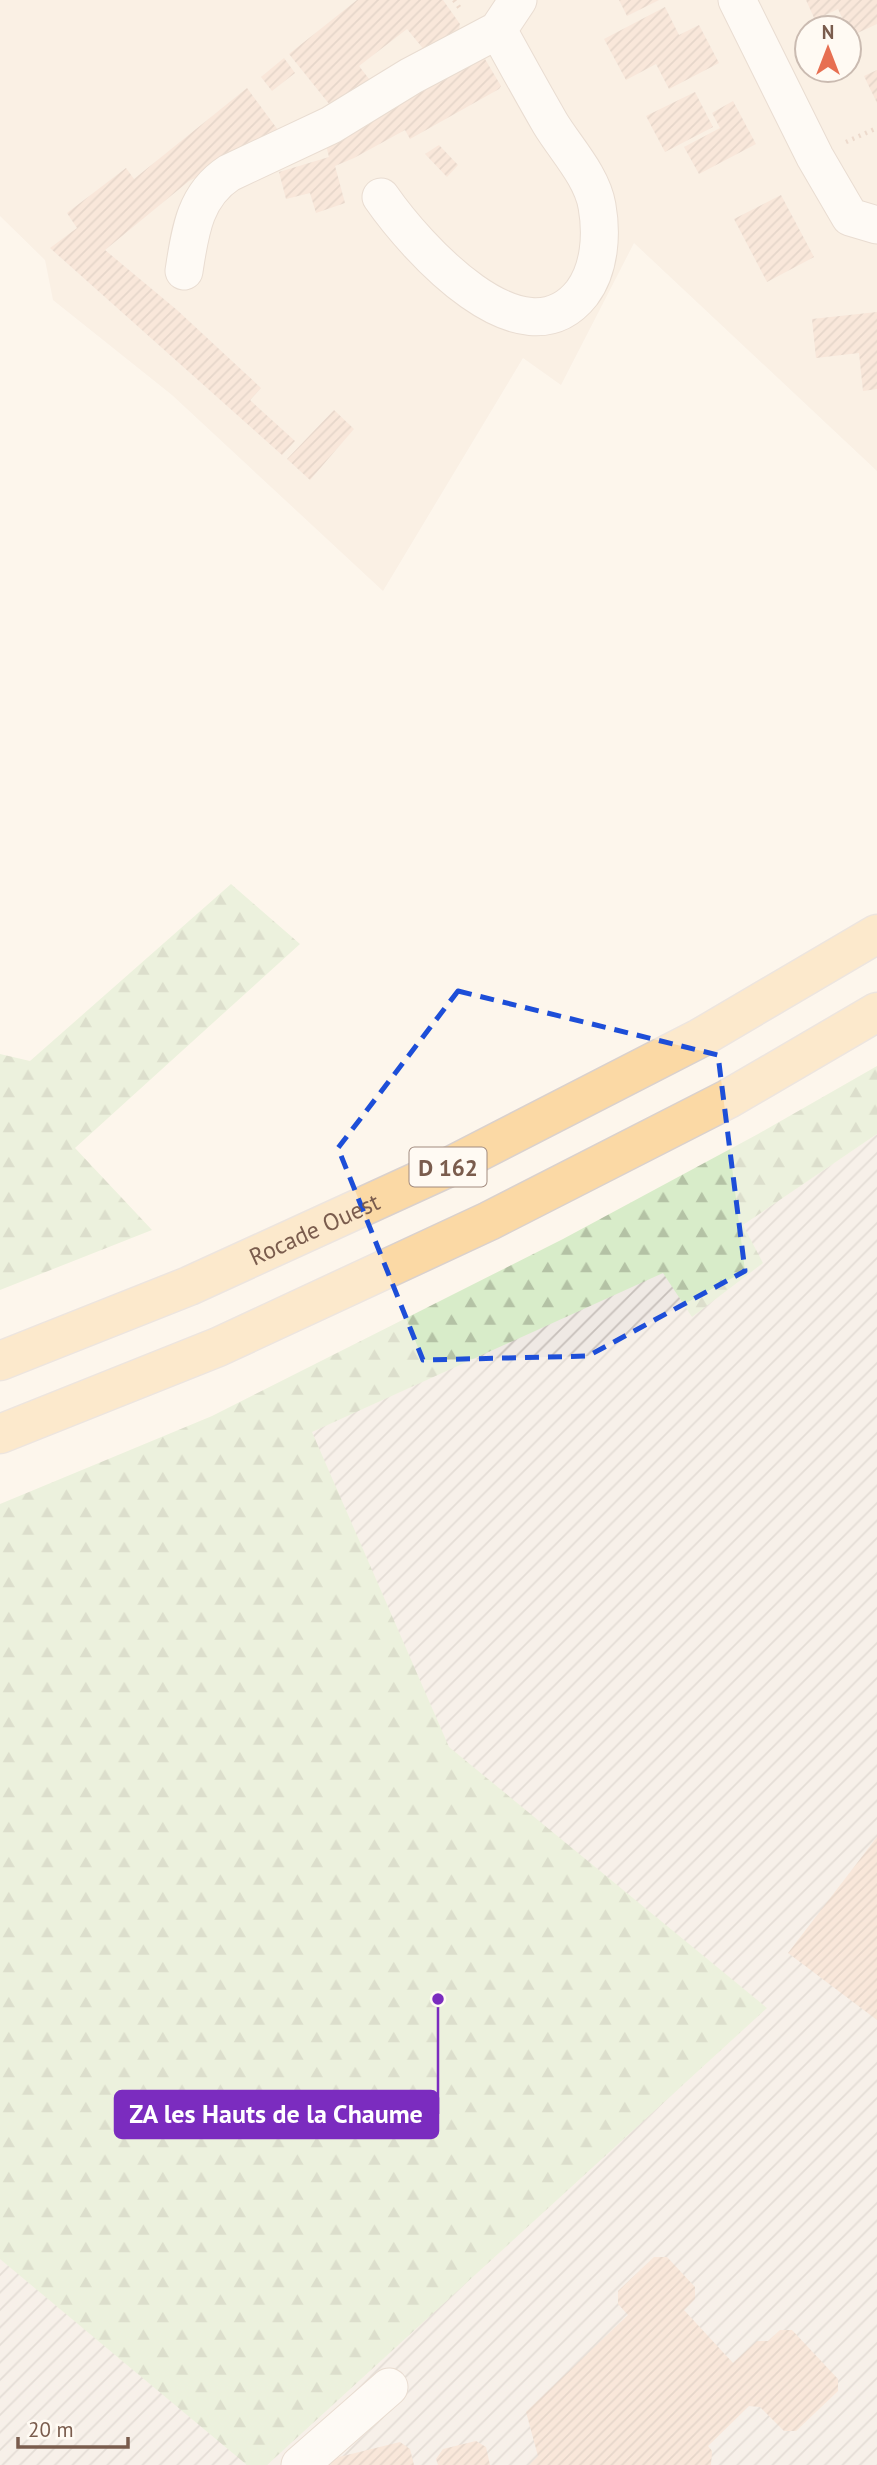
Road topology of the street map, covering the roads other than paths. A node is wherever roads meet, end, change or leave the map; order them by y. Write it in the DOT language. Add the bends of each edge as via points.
graph roads {
  1 [pos="737,0"];
  2 [pos="508,15"];
  3 [pos="381,197"];
  4 [pos="877,225"];
  5 [pos="184,271"];
  6 [pos="877,934"];
  7 [pos="877,1012"];
  8 [pos="0,1361"];
  9 [pos="0,1433"];
  10 [pos="389,2387"];
  11 [pos="300,2465"];
  1 -- 4 [label="street" via="814,157 850,216"];
  2 -- 3 [label="street" via="550,123 597,202 599,246 587,286 574,303 541,316 519,316 500,309 450,273 415,240"];
  2 -- 5 [label="street" via="331,125 216,182 191,226"];
  6 -- 8 [label="main road, Rocade Ouest / D 162" via="700,1038 447,1168 190,1286"];
  7 -- 9 [label="main road, D 162" via="728,1099 489,1221 218,1347"];
  10 -- 11 [label="street"];
}
